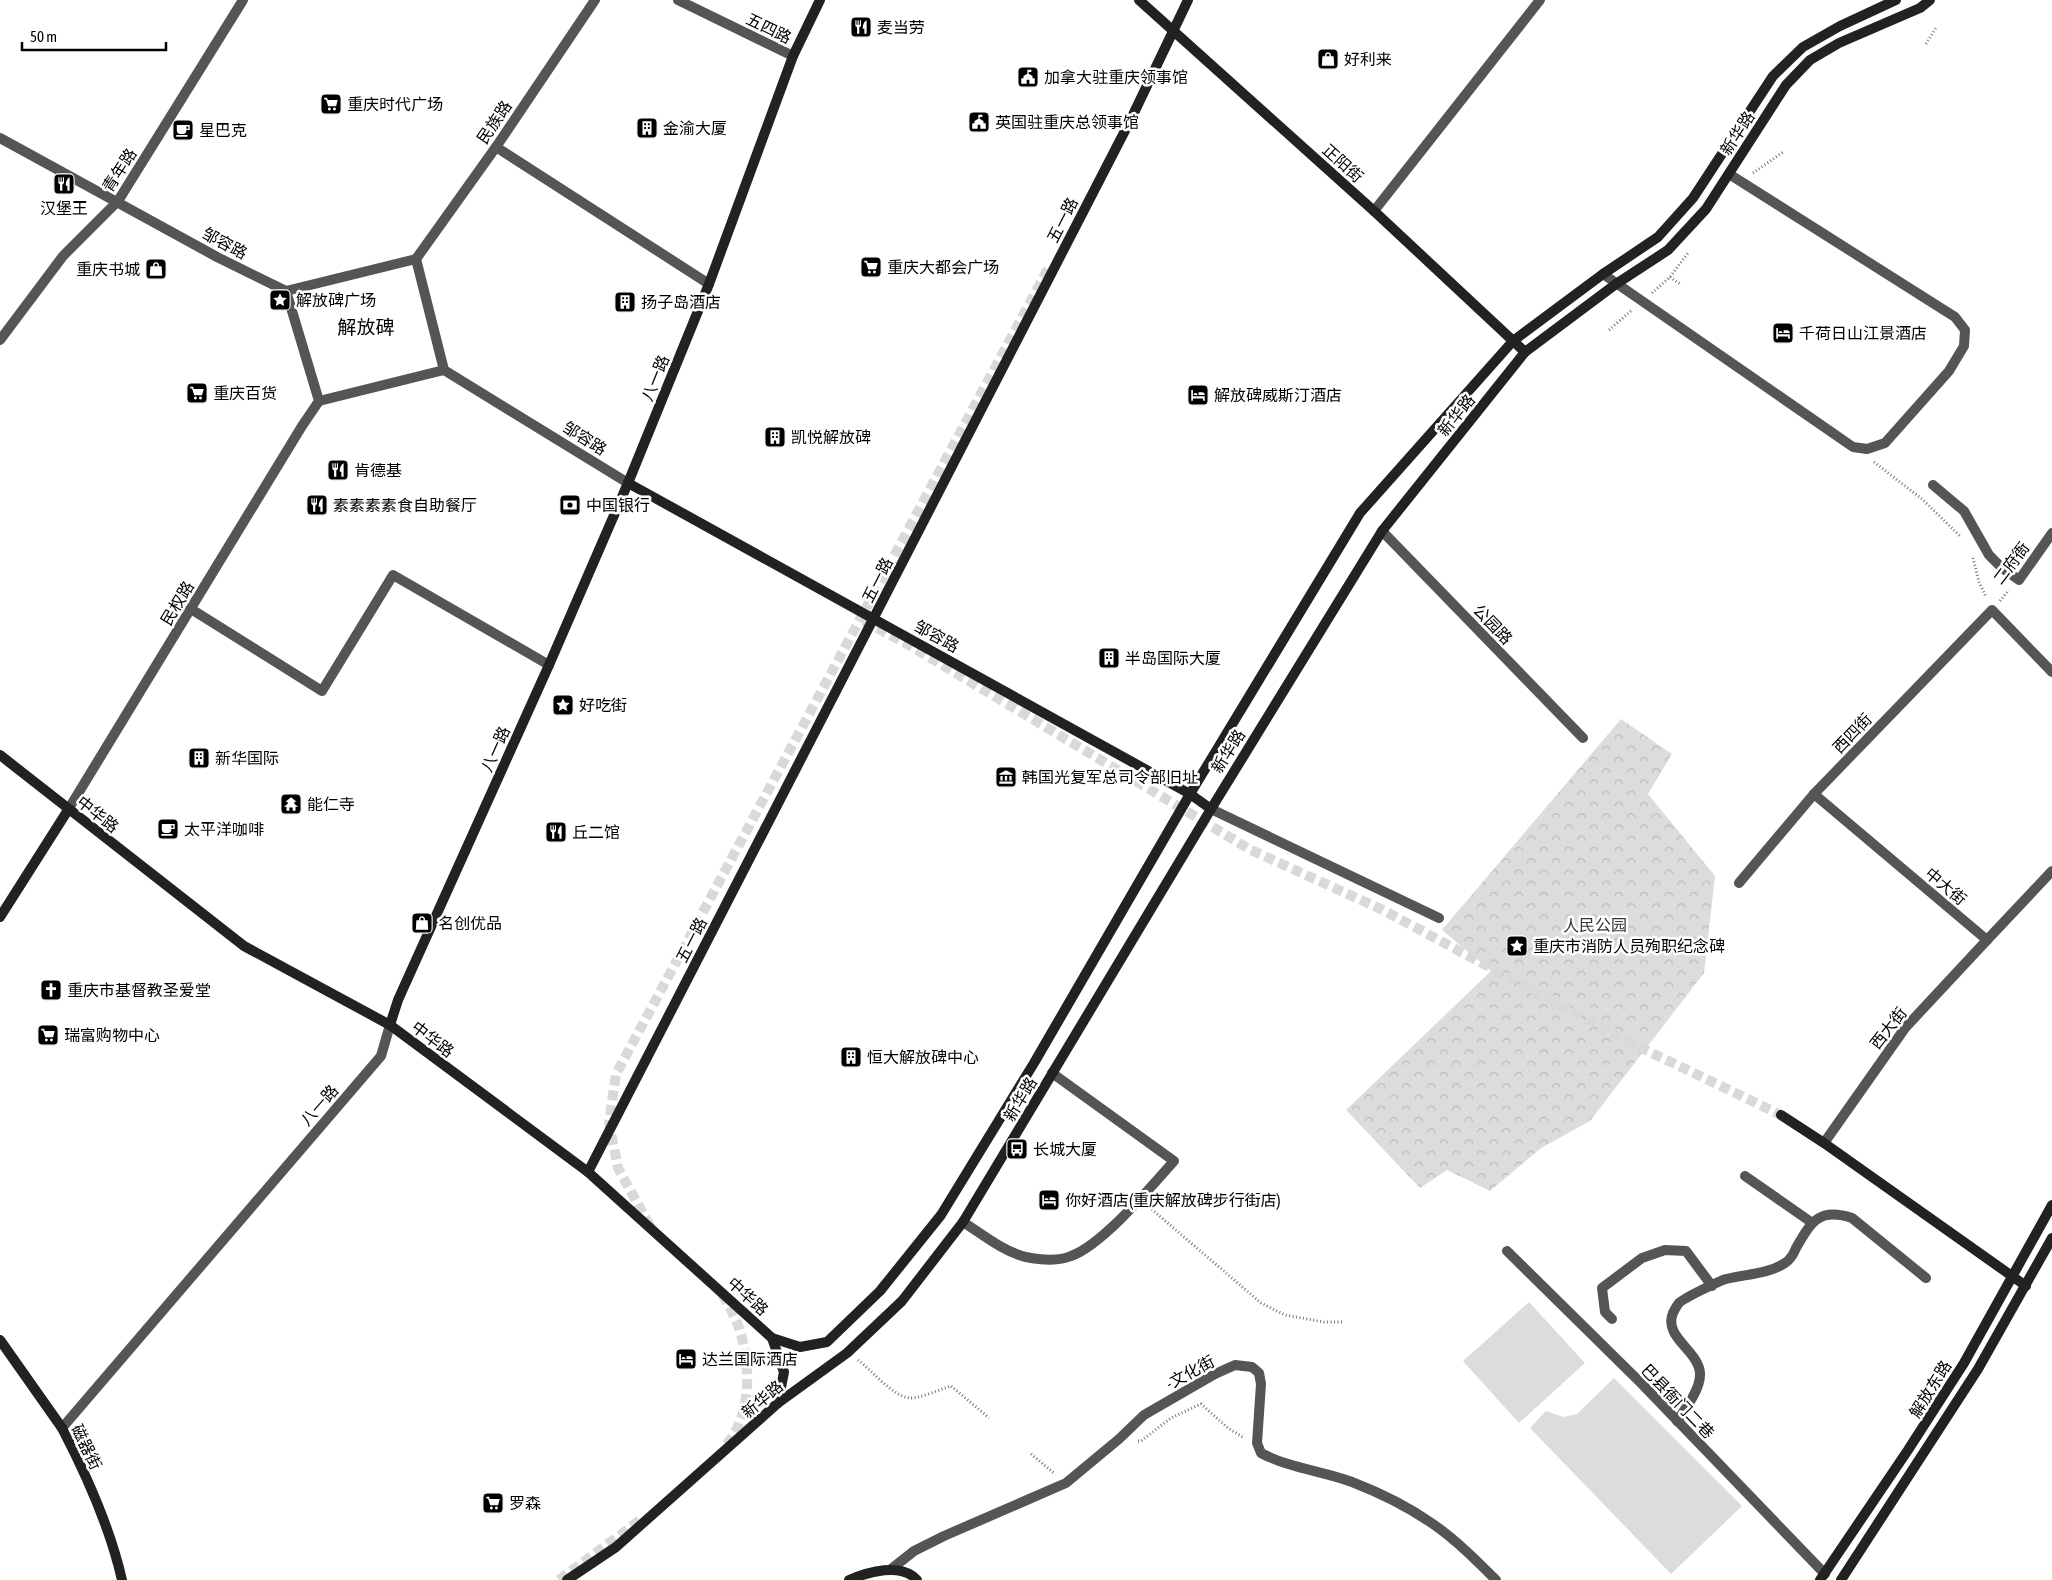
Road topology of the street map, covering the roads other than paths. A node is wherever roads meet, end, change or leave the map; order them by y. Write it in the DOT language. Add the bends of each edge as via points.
graph roads {
  1 [pos="243,0"];
  2 [pos="595,0"];
  3 [pos="678,0"];
  4 [pos="820,0"];
  5 [pos="1139,0"];
  6 [pos="1188,0"];
  7 [pos="1540,0"];
  8 [pos="1896,0"];
  9 [pos="1930,0"];
  10 [pos="1174,30"];
  11 [pos="793,56"];
  12 [pos="0,138"];
  13 [pos="496,147"];
  14 [pos="1729,174"];
  15 [pos="118,201"];
  16 [pos="1374,211"];
  17 [pos="416,259"];
  18 [pos="1603,274"];
  19 [pos="709,284"];
  20 [pos="1616,284"];
  21 [pos="286,291"];
  22 [pos="0,340"];
  23 [pos="1513,341"];
  24 [pos="1525,352"];
  25 [pos="444,370"];
  26 [pos="319,401"];
  27 [pos="628,483"];
  28 [pos="1933,485"];
  29 [pos="1382,531"];
  30 [pos="2052,532"];
  31 [pos="191,609"];
  32 [pos="874,618"];
  33 [pos="549,665"];
  34 [pos="2052,672"];
  35 [pos="1583,738"];
  36 [pos="0,755"];
  37 [pos="1190,794"];
  38 [pos="1814,794"];
  39 [pos="1211,809"];
  40 [pos="68,810"];
  41 [pos="2052,871"];
  42 [pos="1739,883"];
  43 [pos="0,917"];
  44 [pos="1439,918"];
  45 [pos="1987,940"];
  46 [pos="390,1025"];
  47 [pos="1052,1074"];
  48 [pos="1781,1115"];
  49 [pos="1824,1143"];
  50 [pos="588,1172"];
  51 [pos="1746,1176"];
  52 [pos="2052,1205"];
  53 [pos="963,1222"];
  54 [pos="1811,1222"];
  55 [pos="2052,1238"];
  56 [pos="1507,1252"];
  57 [pos="2013,1277"];
  58 [pos="1926,1278"];
  59 [pos="1712,1286"];
  60 [pos="2026,1286"];
  61 [pos="1612,1319"];
  62 [pos="772,1338"];
  63 [pos="0,1340"];
  64 [pos="778,1403"];
  65 [pos="1677,1420"];
  66 [pos="62,1428"];
  67 [pos="890,1570"];
  68 [pos="1822,1577"];
  69 [pos="122,1580"];
  70 [pos="567,1580"];
  71 [pos="849,1580"];
  72 [pos="917,1580"];
  73 [pos="1496,1580"];
  74 [pos="1840,1580"];
  1 -- 15 [label="street, 青年路"];
  2 -- 13 [label="street, 民族路"];
  3 -- 11 [label="street, 五四路"];
  4 -- 11 [label="main road, 八一路"];
  5 -- 10 [label="main road, 正阳街"];
  6 -- 10 [label="main road, 五一路"];
  7 -- 16 [label="street"];
  8 -- 18 [label="main road, 新华路" via="1803,47 1773,76 1693,198 1658,236"];
  9 -- 14 [label="main road, 新华路" via="1920,8 1840,43 1810,60 1786,85"];
  10 -- 16 [label="main road, 正阳街"];
  10 -- 32 [label="main road, 五一路"];
  11 -- 19 [label="main road, 八一路"];
  12 -- 15 [label="street, 邹容路"];
  13 -- 17 [label="street, 民族路"];
  13 -- 19 [label="street"];
  14 -- 20 [label="main road, 新华路" via="1706,209 1668,250"];
  14 -- 20 [label="street" via="1955,317 1965,330 1964,346 1949,371 1885,443 1867,449 1853,447"];
  15 -- 21 [label="street, 邹容路" via="217,257"];
  15 -- 22 [label="street, 青年路" via="62,256"];
  16 -- 23 [label="main road, 正阳街"];
  17 -- 21 [label="street"];
  17 -- 25 [label="street"];
  18 -- 20 [label="street"];
  18 -- 23 [label="main road, 新华路"];
  19 -- 27 [label="main road, 八一路"];
  20 -- 24 [label="main road, 新华路"];
  21 -- 26 [label="street"];
  23 -- 24 [label="main road, 正阳街"];
  23 -- 37 [label="main road, 新华路" via="1360,513"];
  24 -- 29 [label="main road, 新华路"];
  25 -- 26 [label="street"];
  25 -- 27 [label="street, 邹容路"];
  26 -- 31 [label="street, 民权路"];
  27 -- 32 [label="main road, 邹容路"];
  27 -- 33 [label="main road, 八一路"];
  28 -- 30 [label="street, 二府衙" via="1964,511 1989,555 2018,580"];
  29 -- 35 [label="street, 公园路"];
  29 -- 39 [label="main road, 新华路"];
  31 -- 33 [label="street" via="322,691 393,575"];
  31 -- 40 [label="street, 民权路"];
  32 -- 37 [label="main road, 邹容路"];
  32 -- 50 [label="main road, 五一路"];
  33 -- 46 [label="main road, 八一路" via="398,1000"];
  34 -- 38 [label="street, 西四街" via="1992,610"];
  36 -- 40 [label="main road, 中华路"];
  37 -- 39 [label="main road, 邹容路"];
  37 -- 62 [label="main road, 新华路" via="1034,1063 941,1215 880,1291 827,1342 800,1347"];
  38 -- 42 [label="street, 西四街"];
  38 -- 45 [label="street, 中大街"];
  39 -- 44 [label="street"];
  39 -- 47 [label="main road, 新华路"];
  40 -- 43 [label="main road, 民权路"];
  40 -- 46 [label="main road, 中华路" via="244,946"];
  41 -- 45 [label="street"];
  45 -- 49 [label="street, 西大街" via="1905,1028"];
  46 -- 50 [label="main road, 中华路"];
  46 -- 66 [label="street, 八一路" via="381,1056"];
  47 -- 53 [label="main road, 新华路"];
  47 -- 53 [label="street" via="1174,1161 1089,1247 1071,1257 1051,1261 1025,1257"];
  48 -- 49 [label="main road"];
  49 -- 57 [label="main road"];
  50 -- 62 [label="main road, 中华路"];
  51 -- 54 [label="street"];
  52 -- 57 [label="main road, 解放东路"];
  53 -- 64 [label="main road, 新华路" via="902,1301 847,1353"];
  54 -- 58 [label="street" via="1826,1214 1852,1218"];
  54 -- 59 [label="street" via="1786,1263 1759,1273 1725,1279"];
  55 -- 60 [label="main road, 解放东路"];
  56 -- 65 [label="street, 巴县衙门二巷"];
  57 -- 60 [label="main road"];
  57 -- 68 [label="main road, 解放东路" via="1964,1363"];
  59 -- 61 [label="street" via="1686,1252 1665,1250 1642,1258 1602,1288 1605,1312"];
  59 -- 65 [label="street" via="1679,1304 1672,1315 1671,1325 1677,1338 1686,1345 1700,1373 1692,1400"];
  60 -- 74 [label="main road, 解放东路" via="1978,1368"];
  62 -- 64 [label="main road, 中华路" via="784,1372"];
  63 -- 66 [label="main road, 磁器街"];
  64 -- 70 [label="main road, 新华路" via="616,1547"];
  65 -- 68 [label="street, 巴县衙门二巷"];
  66 -- 69 [label="main road, 磁器街" via="103,1518"];
  67 -- 71 [label="main road" via="870,1572"];
  67 -- 72 [label="main road" via="912,1575"];
  67 -- 73 [label="street, -文化街" via="914,1551 944,1536 1066,1483 1144,1415 1236,1365 1252,1367 1259,1373 1257,1442 1261,1453 1276,1462 1321,1472 1388,1499 1434,1524"];
}
